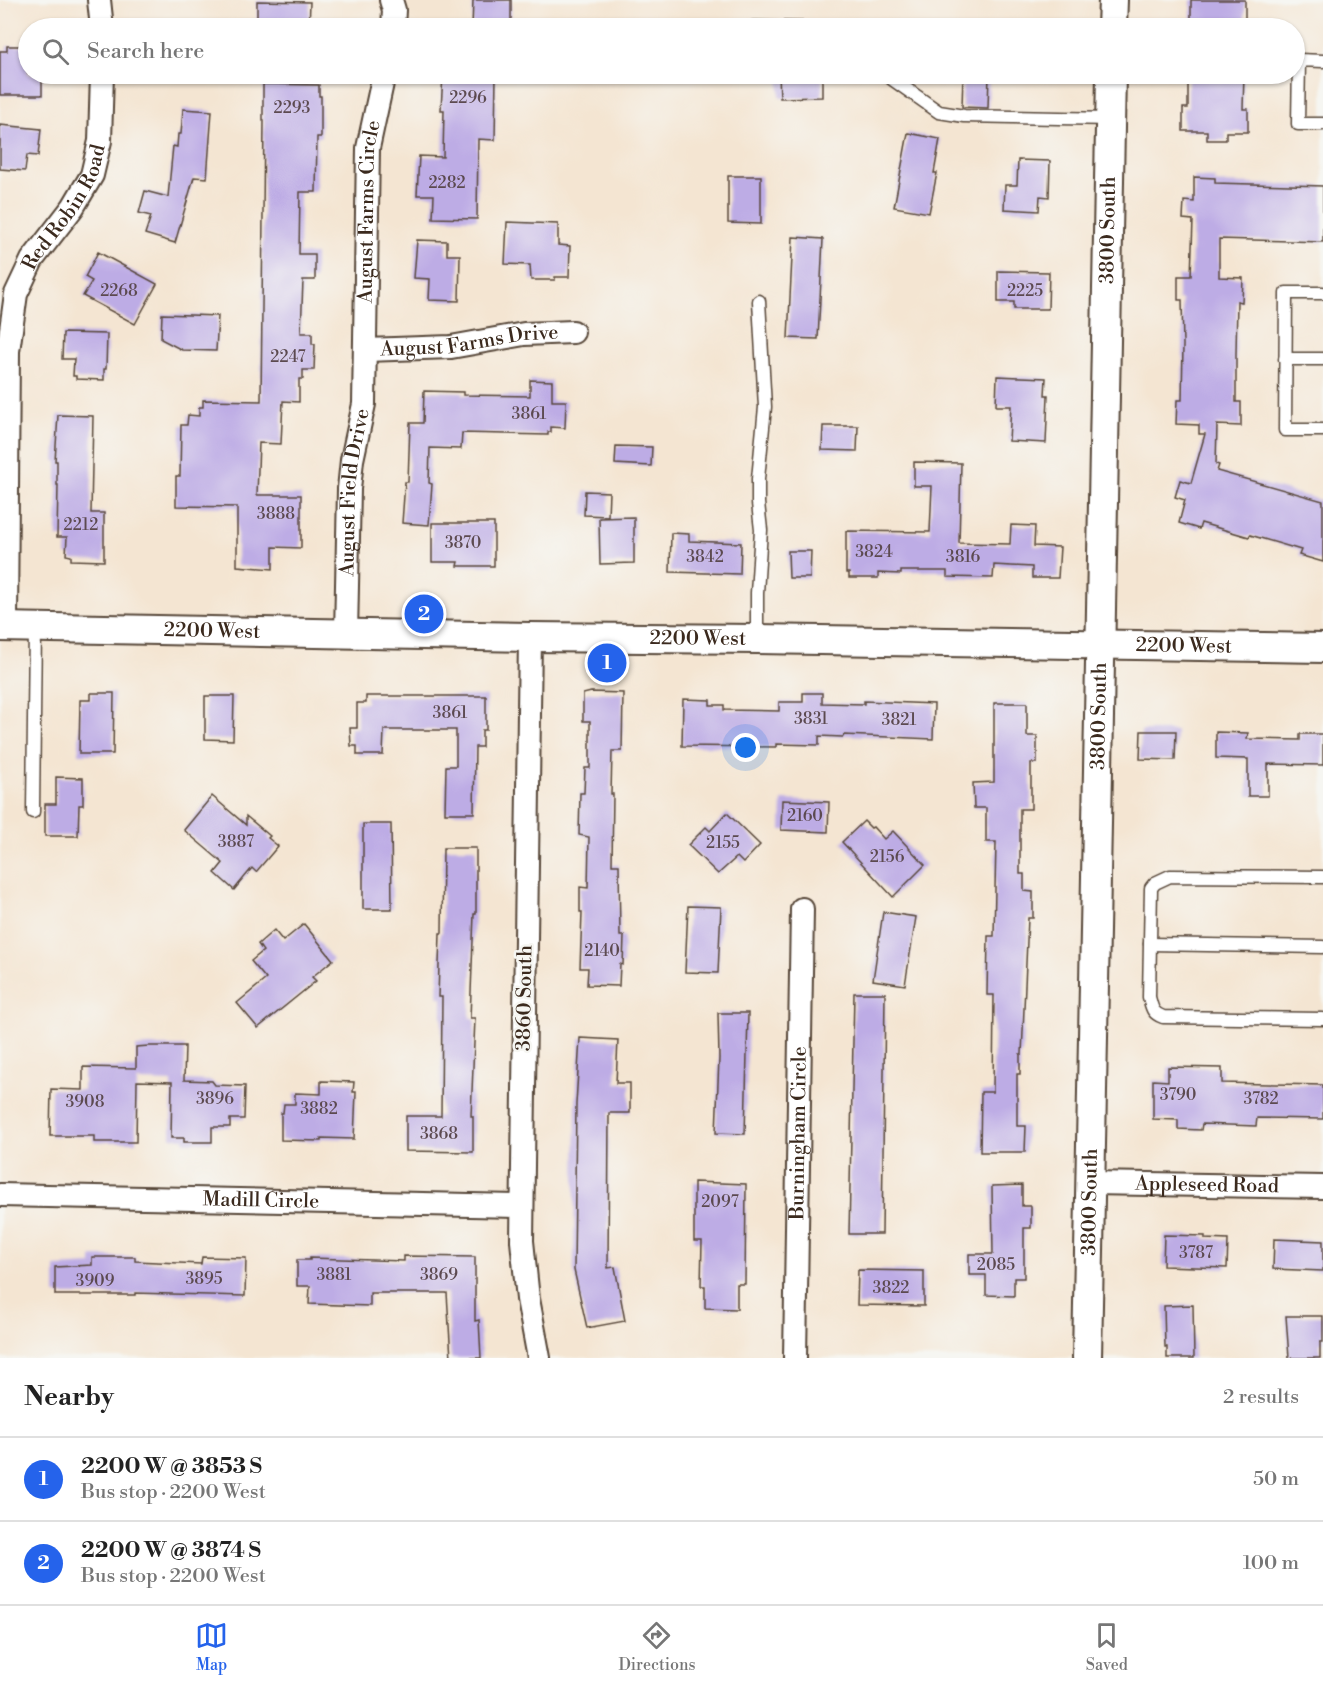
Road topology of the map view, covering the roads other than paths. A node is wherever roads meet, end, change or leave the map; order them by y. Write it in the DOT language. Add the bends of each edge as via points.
graph roads {
  1 [pos="99,0"];
  2 [pos="391,0"];
  3 [pos="1113,0"];
  4 [pos="101,18"];
  5 [pos="394,18"];
  6 [pos="1112,18"];
  7 [pos="1305,60"];
  8 [pos="1323,61"];
  9 [pos="102,84"];
  10 [pos="382,84"];
  11 [pos="899,84"];
  12 [pos="1111,84"];
  13 [pos="1299,84"];
  14 [pos="1110,119"];
  15 [pos="1323,124"];
  16 [pos="1323,293"];
  17 [pos="759,301"];
  18 [pos="573,332"];
  19 [pos="366,350"];
  20 [pos="1285,359"];
  21 [pos="1323,359"];
  22 [pos="1323,430"];
  23 [pos="3,627"];
  24 [pos="35,627"];
  25 [pos="346,634"];
  26 [pos="530,637"];
  27 [pos="757,639"];
  28 [pos="1101,644"];
  29 [pos="1323,648"];
  30 [pos="33,812"];
  31 [pos="1323,878"];
  32 [pos="802,909"];
  33 [pos="1150,944"];
  34 [pos="1323,947"];
  35 [pos="1323,1018"];
  36 [pos="1091,1183"];
  37 [pos="1323,1187"];
  38 [pos="0,1195"];
  39 [pos="522,1206"];
  40 [pos="539,1358"];
  41 [pos="795,1358"];
  42 [pos="1087,1358"];
  1 -- 4 [label="street"];
  2 -- 5 [label="street"];
  3 -- 6 [label="street"];
  7 -- 8 [label="lane"];
  9 -- 23 [label="street, Red Robin Road" via="100,141 92,175 32,260 16,294 8,351"];
  10 -- 19 [label="street, August Farms Circle" via="368,148"];
  11 -- 14 [label="lane" via="939,112"];
  12 -- 14 [label="street, 3800 South"];
  13 -- 15 [label="lane" via="1298,124"];
  14 -- 28 [label="street, 3800 South"];
  16 -- 20 [label="lane" via="1286,293"];
  17 -- 27 [label="lane" via="765,407 758,479 761,530"];
  18 -- 19 [label="street, August Farms Drive" via="524,334 451,346"];
  19 -- 25 [label="street, August Field Drive" via="364,404 349,489"];
  20 -- 21 [label="lane"];
  20 -- 22 [label="lane" via="1285,430"];
  23 -- 24 [label="street, 2200 West"];
  24 -- 25 [label="street, 2200 West"];
  24 -- 30 [label="lane"];
  25 -- 26 [label="street, 2200 West"];
  26 -- 27 [label="street, 2200 West"];
  26 -- 39 [label="street, 3860 South"];
  27 -- 28 [label="street, 2200 West"];
  28 -- 29 [label="street, 2200 West"];
  28 -- 36 [label="street, 3800 South"];
  31 -- 33 [label="lane" via="1170,876 1151,888"];
  32 -- 41 [label="street, Burningham Circle"];
  33 -- 34 [label="lane"];
  33 -- 35 [label="lane" via="1149,997 1155,1015"];
  36 -- 37 [label="street, Appleseed Road"];
  36 -- 42 [label="street, 3800 South"];
  38 -- 39 [label="street, Madill Circle"];
  39 -- 40 [label="street, 3860 South" via="528,1299"];
}
